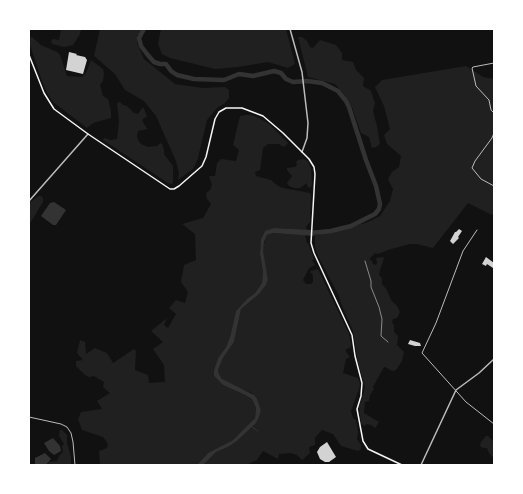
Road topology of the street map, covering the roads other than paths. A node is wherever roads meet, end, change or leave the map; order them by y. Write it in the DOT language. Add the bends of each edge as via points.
graph roads {
  1 [pos="290,29"];
  2 [pos="29,55"];
  3 [pos="494,63"];
  4 [pos="494,113"];
  5 [pos="494,133"];
  6 [pos="88,134"];
  7 [pos="302,152"];
  8 [pos="494,186"];
  9 [pos="29,201"];
  10 [pos="477,230"];
  11 [pos="494,359"];
  12 [pos="456,390"];
  13 [pos="29,417"];
  14 [pos="494,424"];
  15 [pos="75,465"];
  16 [pos="402,465"];
  17 [pos="421,465"];
  1 -- 7 [label="street" via="304,87 308,128"];
  2 -- 6 [label="main road" via="49,104"];
  3 -- 4 [label="street" via="472,68 476,86 489,100"];
  5 -- 8 [label="street" via="472,168 481,179"];
  6 -- 7 [label="main road" via="172,189 202,166 215,119 219,112 226,108 242,108 263,116"];
  6 -- 9 [label="street"];
  7 -- 16 [label="main road" via="311,161 315,170 311,231 314,253 352,335 362,383 357,409 363,441 368,449"];
  10 -- 12 [label="street" via="463,251 422,353"];
  11 -- 12 [label="street"];
  12 -- 14 [label="street" via="472,408"];
  12 -- 17 [label="street"];
  13 -- 15 [label="street" via="68,427 73,442"];
}
